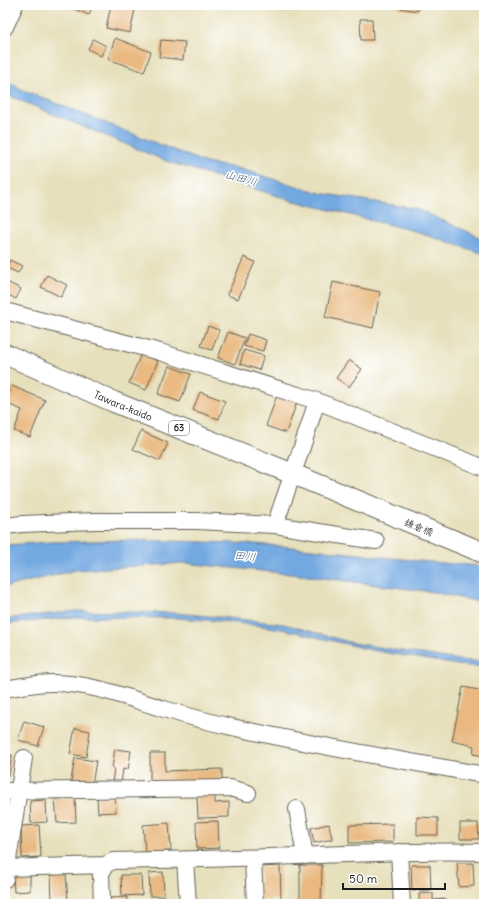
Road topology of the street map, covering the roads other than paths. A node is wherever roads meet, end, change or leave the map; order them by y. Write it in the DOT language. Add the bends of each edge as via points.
graph roads {
  1 [pos="15,5"];
  2 [pos="5,27"];
  3 [pos="5,311"];
  4 [pos="5,354"];
  5 [pos="317,401"];
  6 [pos="484,468"];
  7 [pos="293,474"];
  8 [pos="354,500"];
  9 [pos="275,525"];
  10 [pos="5,526"];
  11 [pos="376,541"];
  12 [pos="484,553"];
  13 [pos="5,689"];
  14 [pos="24,758"];
  15 [pos="484,775"];
  16 [pos="12,791"];
  17 [pos="248,793"];
  18 [pos="297,809"];
  19 [pos="399,852"];
  20 [pos="484,852"];
  21 [pos="305,856"];
  22 [pos="253,858"];
  23 [pos="185,860"];
  24 [pos="105,865"];
  25 [pos="6,873"];
  26 [pos="102,904"];
  27 [pos="188,904"];
  28 [pos="255,904"];
  29 [pos="402,904"];
  1 -- 2 [label="street"];
  3 -- 5 [label="street" via="160,352"];
  4 -- 7 [label="main road, Tawara-kaido / 63" via="114,402"];
  5 -- 6 [label="street"];
  5 -- 7 [label="street"];
  7 -- 8 [label="main road, Tawara-kaido / 63"];
  7 -- 9 [label="street"];
  8 -- 12 [label="main road, 鎌倉橋 / 63"];
  9 -- 10 [label="street" via="95,520"];
  9 -- 11 [label="street"];
  13 -- 15 [label="street" via="53,683 82,686 118,694 196,719 254,732"];
  14 -- 16 [label="street"];
  16 -- 17 [label="street" via="230,788"];
  16 -- 25 [label="street"];
  18 -- 21 [label="street"];
  19 -- 20 [label="street"];
  19 -- 21 [label="street"];
  19 -- 29 [label="street"];
  21 -- 22 [label="street"];
  22 -- 23 [label="street"];
  22 -- 28 [label="street"];
  23 -- 24 [label="street" via="113,861"];
  23 -- 27 [label="street"];
  24 -- 25 [label="street"];
  24 -- 26 [label="street" via="101,874"];
}
